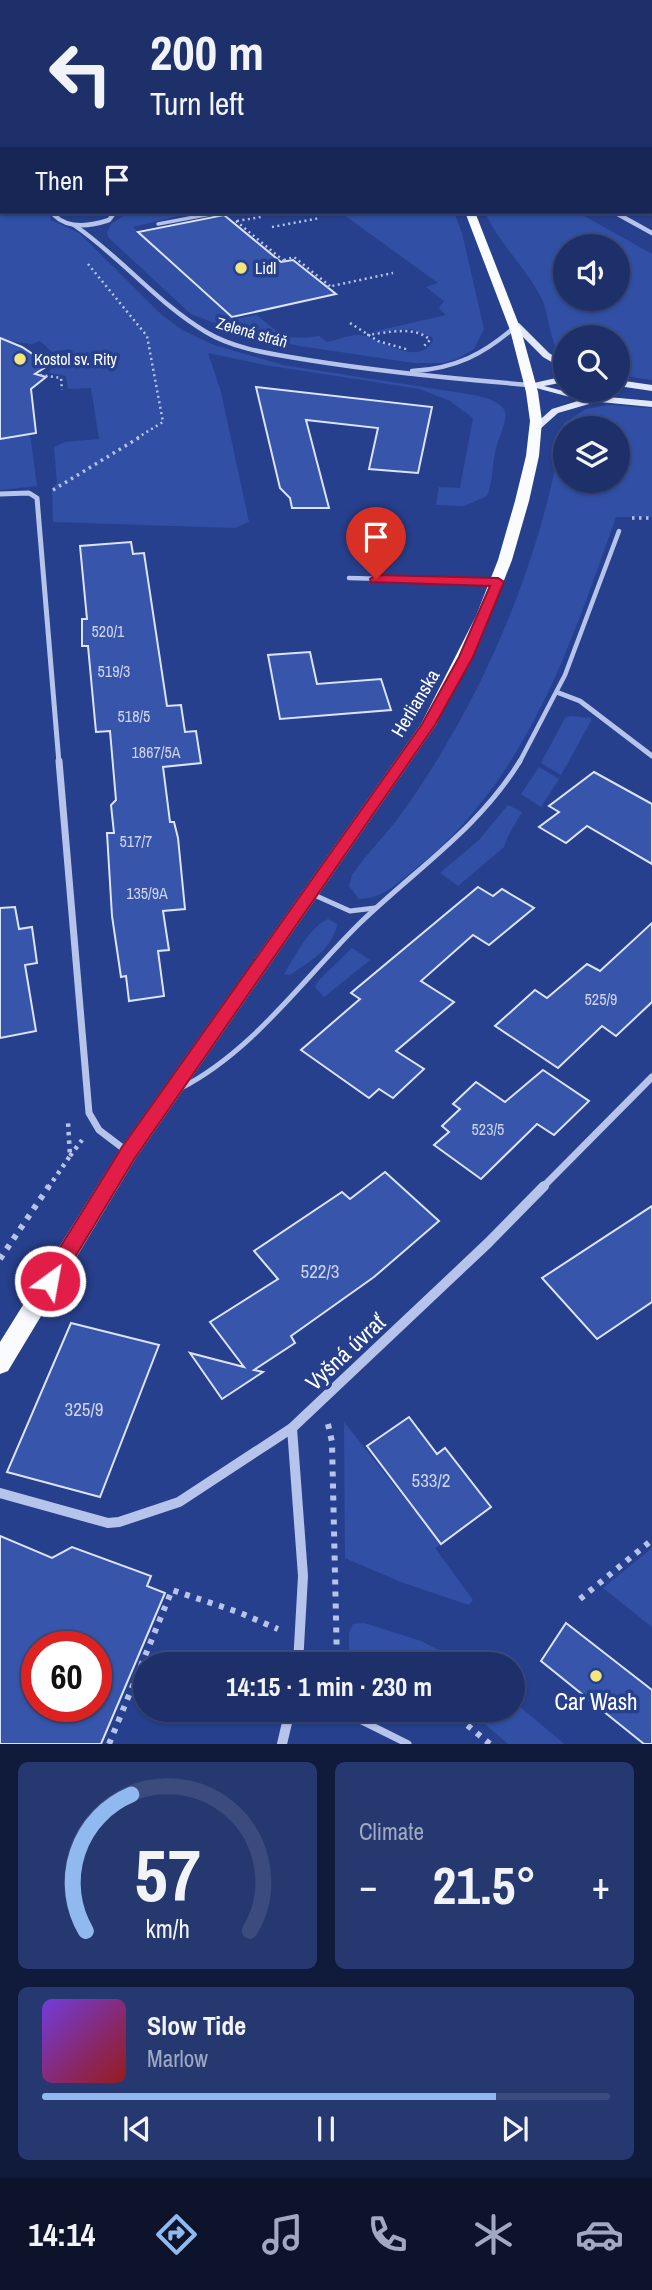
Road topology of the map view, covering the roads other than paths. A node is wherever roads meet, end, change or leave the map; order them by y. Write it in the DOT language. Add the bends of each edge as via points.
graph roads {
  1 [pos="54,214"];
  2 [pos="113,214"];
  3 [pos="210,214"];
  4 [pos="471,214"];
  5 [pos="618,214"];
  6 [pos="102,223"];
  7 [pos="158,224"];
  8 [pos="74,225"];
  9 [pos="652,233"];
  10 [pos="102,243"];
  11 [pos="516,325"];
  12 [pos="553,359"];
  13 [pos="385,371"];
  14 [pos="553,381"];
  15 [pos="530,385"];
  16 [pos="630,385"];
  17 [pos="652,388"];
  18 [pos="553,392"];
  19 [pos="596,402"];
  20 [pos="630,402"];
  21 [pos="652,404"];
  22 [pos="536,428"];
  23 [pos="0,494"];
  24 [pos="619,531"];
  25 [pos="349,579"];
  26 [pos="498,582"];
  27 [pos="559,693"];
  28 [pos="652,756"];
  29 [pos="310,893"];
  30 [pos="377,907"];
  31 [pos="652,1077"];
  32 [pos="170,1093"];
  33 [pos="129,1152"];
  34 [pos="0,1363"];
  35 [pos="292,1428"];
  36 [pos="0,1493"];
  37 [pos="300,1652"];
  38 [pos="287,1722"];
  39 [pos="364,1722"];
  40 [pos="282,1744"];
  41 [pos="408,1744"];
  1 -- 8 [label="street, Zelená stráň" via="60,222"];
  2 -- 6 [label="street"];
  3 -- 7 [label="lane"];
  4 -- 11 [label="main road, Herlianska"];
  5 -- 9 [label="street"];
  6 -- 8 [label="street"];
  6 -- 10 [label="street, Zelená stráň"];
  8 -- 10 [label="street, Zelená stráň"];
  10 -- 13 [label="street, Zelená stráň" via="164,304 209,334 261,351"];
  11 -- 12 [label="street"];
  11 -- 13 [label="street" via="483,354 464,363"];
  11 -- 15 [label="main road, Herlianska"];
  13 -- 15 [label="street"];
  14 -- 15 [label="street"];
  15 -- 18 [label="street"];
  15 -- 22 [label="main road, Herlianska"];
  16 -- 17 [label="street"];
  19 -- 22 [label="street" via="564,407"];
  20 -- 21 [label="street"];
  22 -- 26 [label="main road, Herlianska" via="528,478"];
  23 -- 33 [label="street" via="35,495 38,502 89,1113 99,1129"];
  24 -- 27 [label="lane"];
  25 -- 26 [label="lane"];
  26 -- 29 [label="main road, Herlianska" via="466,657 428,725"];
  27 -- 28 [label="street" via="580,701"];
  27 -- 30 [label="lane" via="488,806"];
  29 -- 30 [label="lane" via="347,911"];
  29 -- 32 [label="main road, Herlianska"];
  30 -- 32 [label="lane" via="217,1070"];
  31 -- 35 [label="street, Vyšná úvrať" via="488,1243"];
  32 -- 33 [label="main road, Herlianska"];
  33 -- 34 [label="main road, Herlianska"];
  35 -- 36 [label="street, Vyšná úvrať" via="179,1502 120,1522 96,1522"];
  35 -- 37 [label="street" via="303,1585"];
  38 -- 40 [label="street"];
  39 -- 41 [label="lane"];
}
